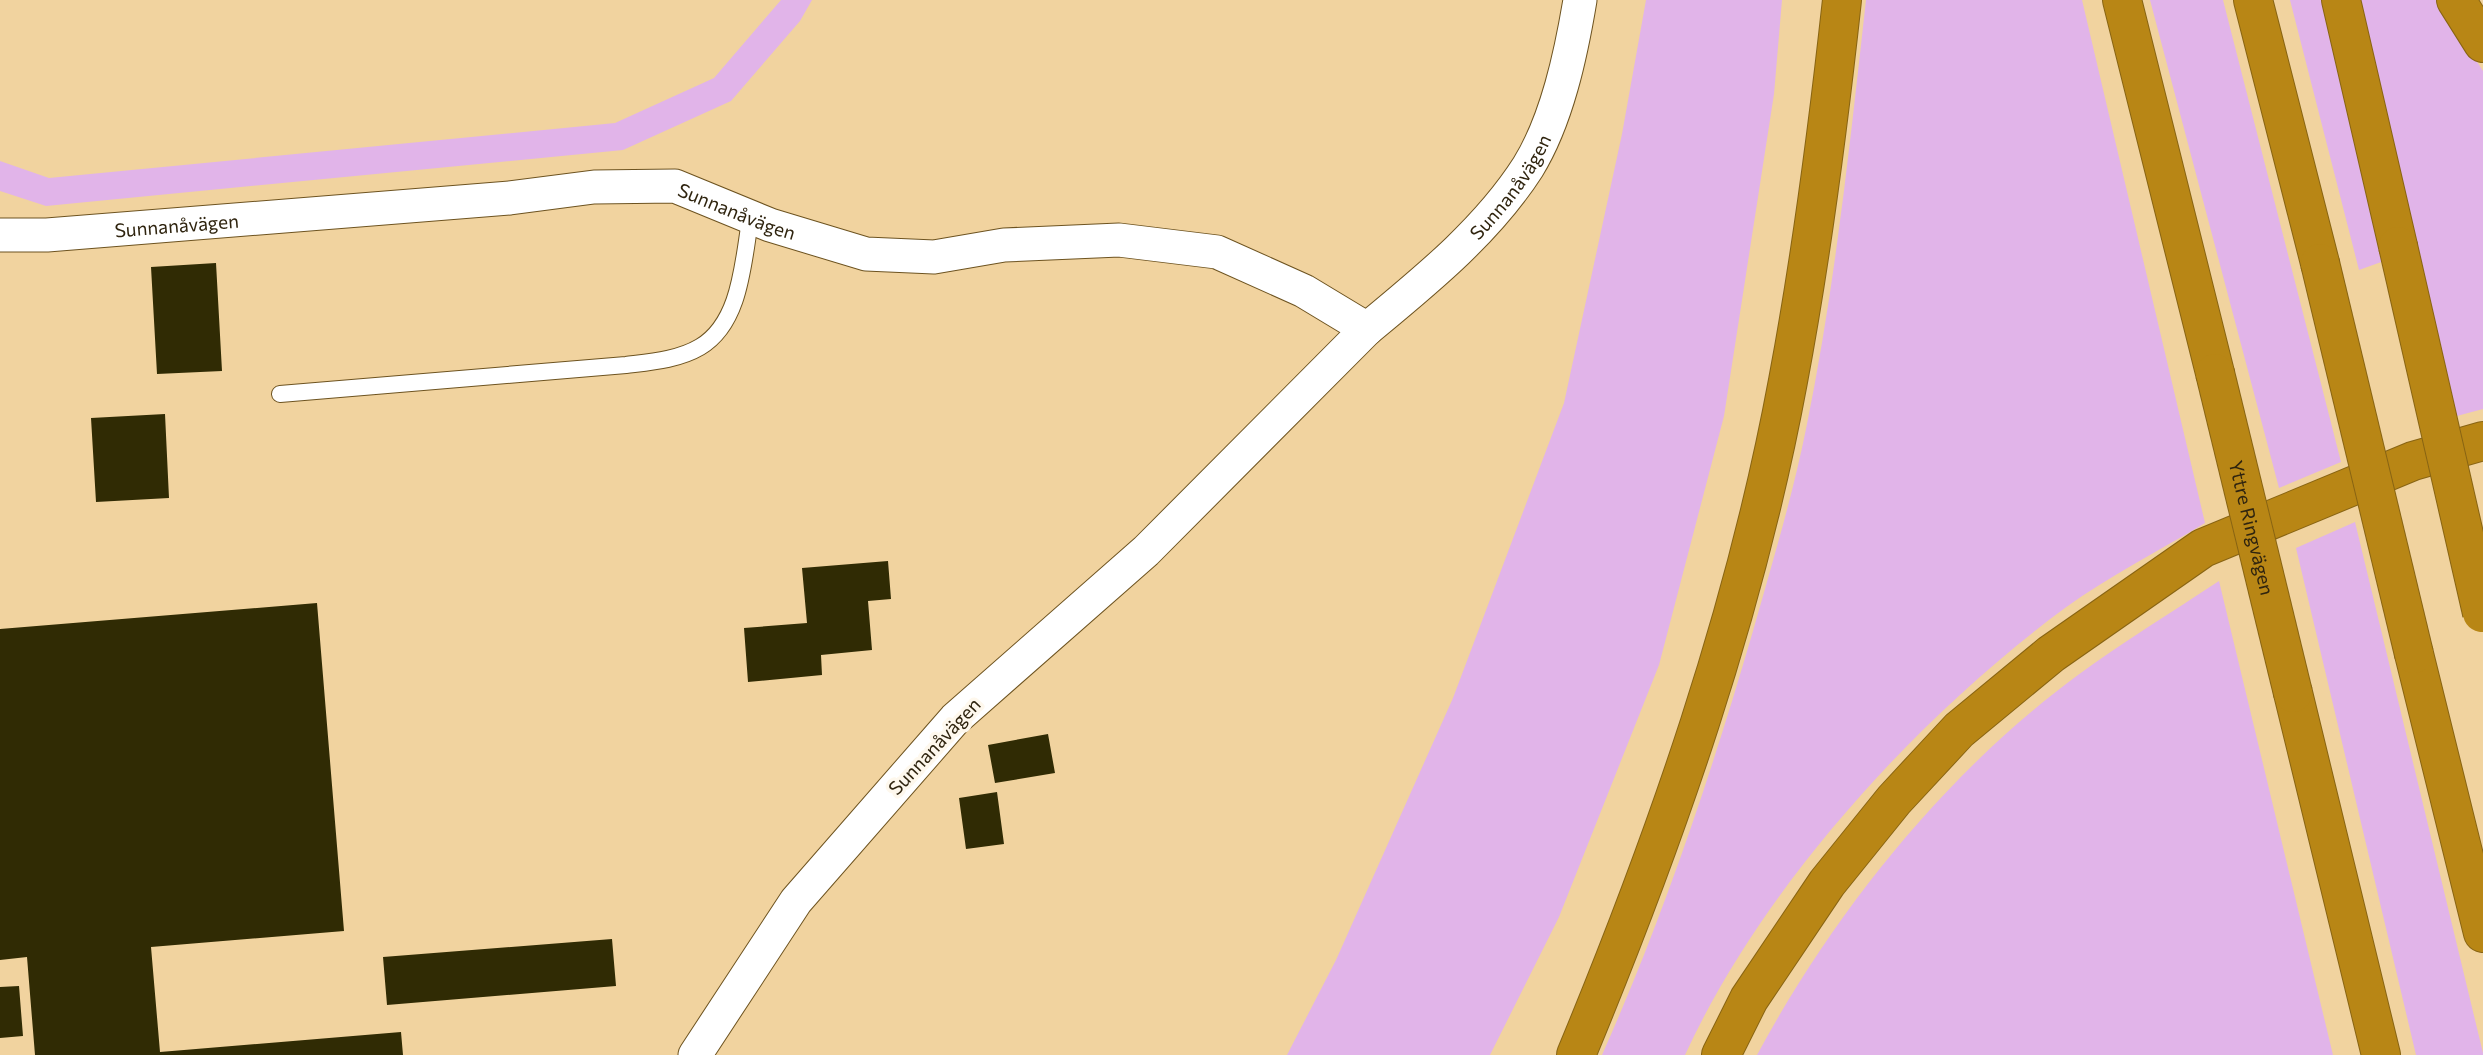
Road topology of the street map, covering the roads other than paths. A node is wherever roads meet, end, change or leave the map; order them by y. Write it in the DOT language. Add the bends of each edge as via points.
graph roads {
  1 [pos="1580,0"];
  2 [pos="1842,0"];
  3 [pos="2122,0"];
  4 [pos="2253,0"];
  5 [pos="2341,0"];
  6 [pos="2456,0"];
  7 [pos="2483,43"];
  8 [pos="751,215"];
  9 [pos="0,235"];
  10 [pos="1367,329"];
  11 [pos="280,394"];
  12 [pos="2483,441"];
  13 [pos="2482,615"];
  14 [pos="2483,933"];
  15 [pos="695,1055"];
  16 [pos="1576,1055"];
  17 [pos="1721,1055"];
  18 [pos="2381,1055"];
  1 -- 10 [label="street, Sunnanåvägen" via="1553,109 1528,166 1486,222"];
  2 -- 16 [label="highway" via="1824,171 1793,357 1745,568 1696,734 1630,923"];
  3 -- 18 [label="highway, Yttre Ringvägen, bridge"];
  4 -- 14 [label="highway, bridge"];
  5 -- 13 [label="highway, bridge"];
  6 -- 7 [label="highway"];
  8 -- 9 [label="street, Sunnanåvägen" via="676,186 594,187 510,198"];
  8 -- 10 [label="street, Sunnanåvägen" via="866,254 934,257 1004,245 1119,240 1217,252 1304,291"];
  8 -- 11 [label="lane" via="729,313 716,333 681,356 626,365"];
  10 -- 15 [label="street, Sunnanåvägen" via="1146,551 955,719 796,901"];
  12 -- 17 [label="highway" via="2413,461 2203,548 2051,654 1959,730 1894,800 1827,883 1749,999"];
}
